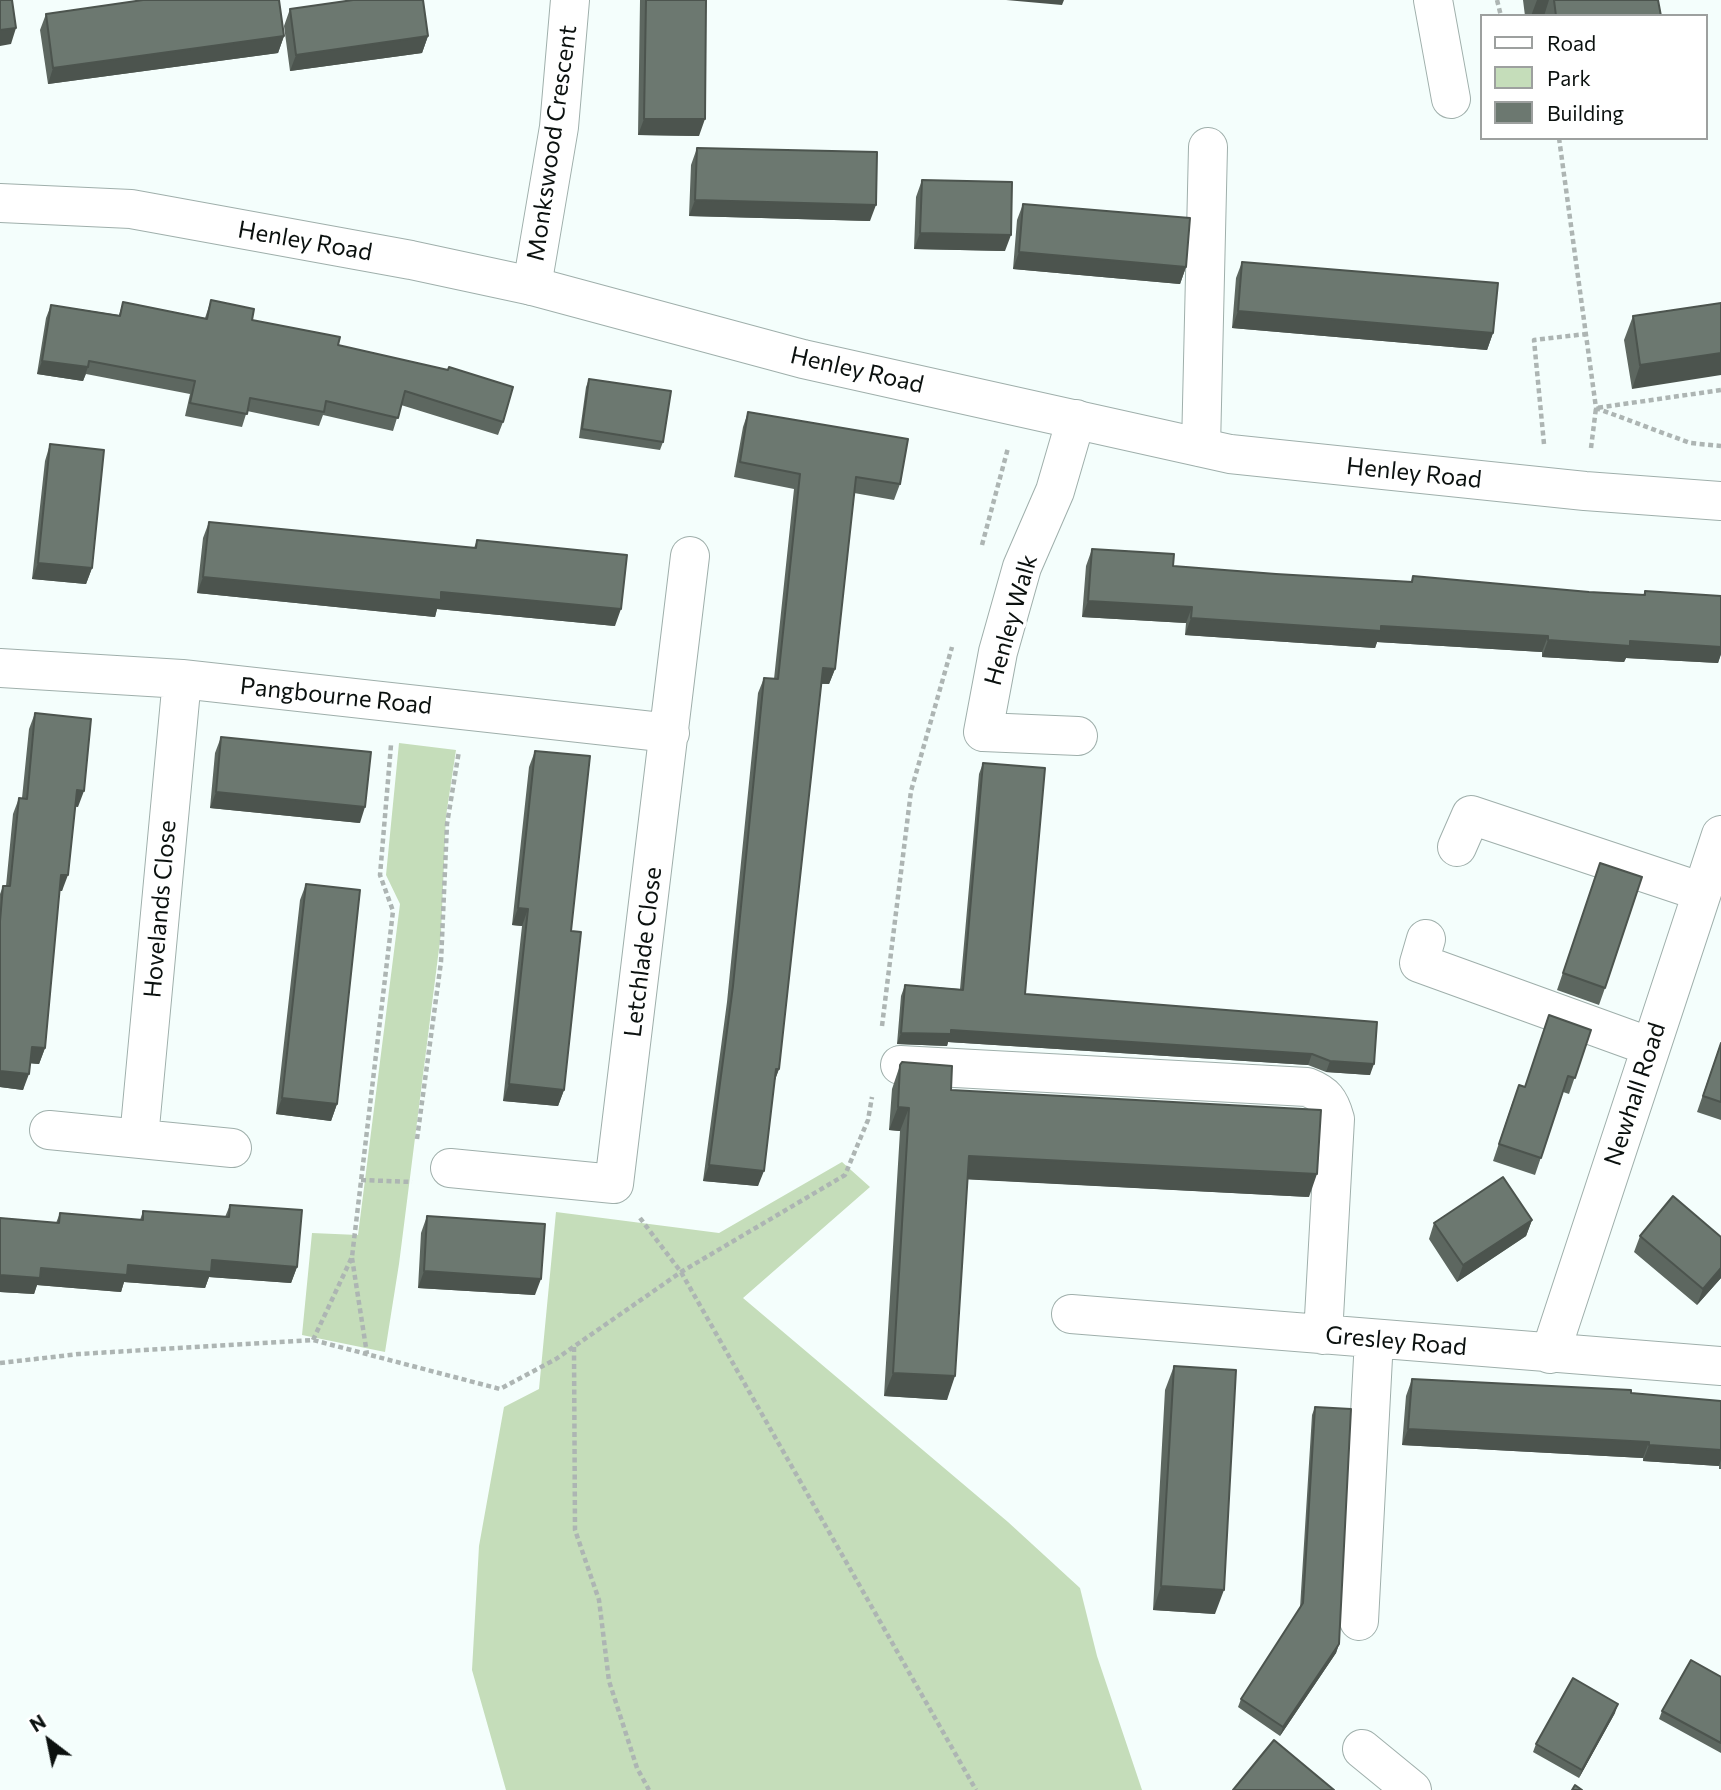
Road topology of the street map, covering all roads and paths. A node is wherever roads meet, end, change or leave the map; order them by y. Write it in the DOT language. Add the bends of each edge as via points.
graph roads {
  1 [pos="570,0"];
  2 [pos="1433,0"];
  3 [pos="1451,99"];
  4 [pos="1559,140"];
  5 [pos="1208,147"];
  6 [pos="0,203"];
  7 [pos="532,286"];
  8 [pos="1586,334"];
  9 [pos="1721,390"];
  10 [pos="1016,406"];
  11 [pos="1596,408"];
  12 [pos="1076,419"];
  13 [pos="1721,446"];
  14 [pos="1201,447"];
  15 [pos="1547,487"];
  16 [pos="1585,491"];
  17 [pos="1721,501"];
  18 [pos="979,555"];
  19 [pos="690,556"];
  20 [pos="956,635"];
  21 [pos="0,668"];
  22 [pos="182,679"];
  23 [pos="397,703"];
  24 [pos="465,711"];
  25 [pos="670,733"];
  26 [pos="1078,736"];
  27 [pos="1721,835"];
  28 [pos="1457,847"];
  29 [pos="1702,892"];
  30 [pos="1426,939"];
  31 [pos="881,1029"];
  32 [pos="1651,1047"];
  33 [pos="900,1065"];
  34 [pos="872,1094"];
  35 [pos="49,1130"];
  36 [pos="139,1138"];
  37 [pos="417,1142"];
  38 [pos="232,1148"];
  39 [pos="432,1169"];
  40 [pos="361,1180"];
  41 [pos="614,1184"];
  42 [pos="352,1257"];
  43 [pos="681,1272"];
  44 [pos="1071,1314"];
  45 [pos="1323,1335"];
  46 [pos="313,1339"];
  47 [pos="1374,1339"];
  48 [pos="574,1347"];
  49 [pos="367,1354"];
  50 [pos="1550,1354"];
  51 [pos="0,1363"];
  52 [pos="1721,1366"];
  53 [pos="1359,1621"];
  54 [pos="1362,1749"];
  55 [pos="649,1790"];
  56 [pos="976,1790"];
  57 [pos="1412,1790"];
  1 -- 7 [label="street, Monkswood Crescent" via="559,127"];
  2 -- 3 [label="street"];
  4 -- 8 [label="path"];
  5 -- 14 [label="street"];
  6 -- 7 [label="street, Henley Road" via="131,209"];
  7 -- 10 [label="street, Henley Road" via="803,359"];
  8 -- 11 [label="path"];
  8 -- 15 [label="path" via="1534,340"];
  9 -- 11 [label="path"];
  10 -- 12 [label="street, Henley Road"];
  10 -- 18 [label="path"];
  11 -- 13 [label="path" via="1690,443"];
  11 -- 16 [label="path"];
  12 -- 14 [label="street, Henley Road"];
  12 -- 26 [label="street, Henley Walk" via="1055,491 1022,567 998,652 983,732"];
  14 -- 15 [label="street, Henley Road" via="1230,454"];
  15 -- 16 [label="street, Henley Road"];
  16 -- 17 [label="street, Henley Road"];
  19 -- 25 [label="street, Letchlade Close"];
  20 -- 31 [label="path" via="911,791"];
  21 -- 22 [label="street, Pangbourne Road"];
  22 -- 23 [label="street, Pangbourne Road"];
  22 -- 36 [label="street, Hovelands Close"];
  23 -- 24 [label="street, Pangbourne Road"];
  23 -- 40 [label="path" via="380,875 393,911"];
  24 -- 25 [label="street, Pangbourne Road"];
  24 -- 37 [label="path" via="447,824 441,962"];
  25 -- 41 [label="street, Letchlade Close"];
  27 -- 29 [label="street, Newhall Road"];
  28 -- 29 [label="street" via="1471,815"];
  29 -- 32 [label="street, Newhall Road"];
  30 -- 32 [label="street" via="1419,963"];
  32 -- 50 [label="street, Newhall Road"];
  33 -- 45 [label="street" via="1307,1087 1322,1093 1335,1119"];
  34 -- 43 [label="path" via="868,1120 845,1175"];
  35 -- 36 [label="street"];
  36 -- 38 [label="street"];
  39 -- 40 [label="path" via="411,1183"];
  39 -- 41 [label="street"];
  40 -- 42 [label="path"];
  41 -- 43 [label="path"];
  42 -- 46 [label="path"];
  42 -- 49 [label="path"];
  43 -- 48 [label="path"];
  43 -- 56 [label="path"];
  44 -- 45 [label="street, Gresley Road"];
  45 -- 47 [label="street, Gresley Road"];
  46 -- 49 [label="path"];
  46 -- 51 [label="path"];
  47 -- 50 [label="street, Gresley Road"];
  47 -- 53 [label="street"];
  48 -- 49 [label="path" via="500,1389"];
  48 -- 55 [label="path" via="575,1530 599,1600 609,1681 637,1768"];
  50 -- 52 [label="street, Gresley Road"];
  54 -- 57 [label="street"];
}
